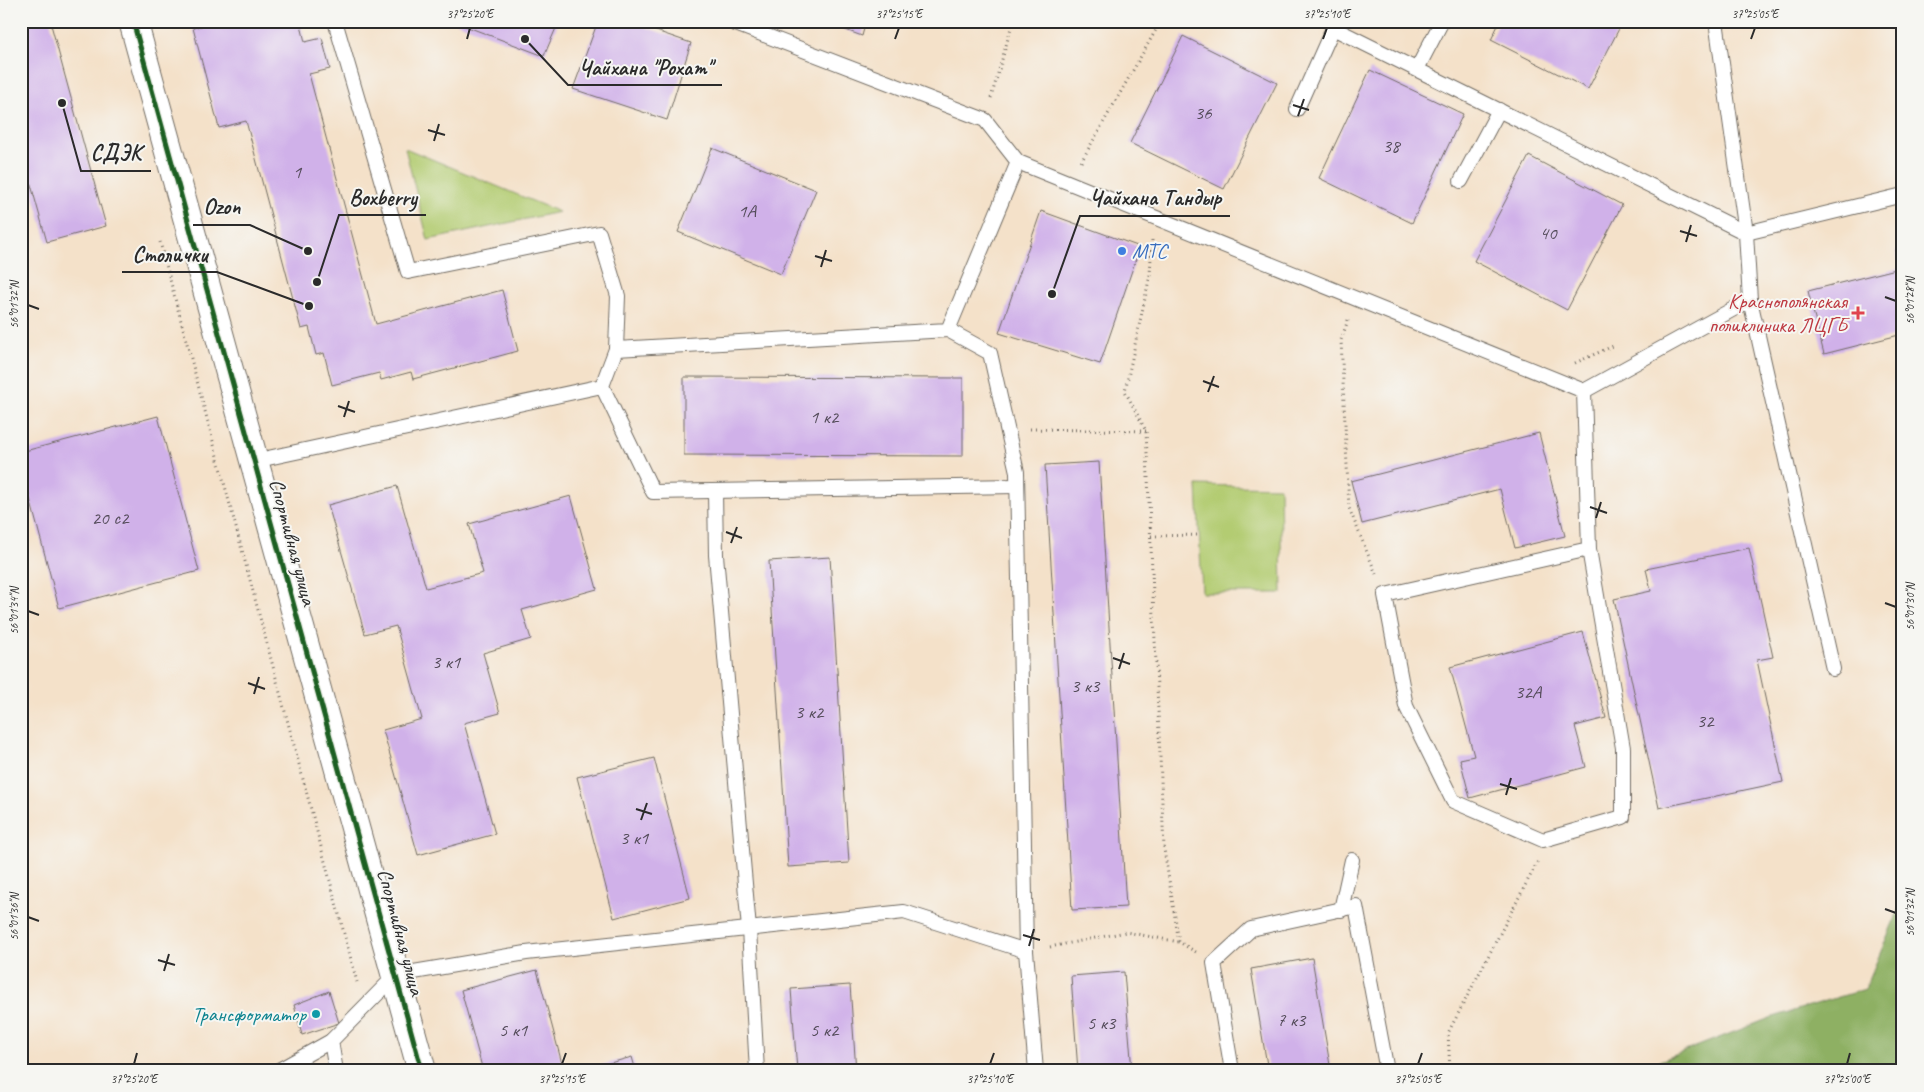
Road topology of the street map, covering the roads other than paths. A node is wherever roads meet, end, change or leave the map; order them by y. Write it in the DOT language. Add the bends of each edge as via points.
graph roads {
  1 [pos="133,21"];
  2 [pos="335,21"];
  3 [pos="728,21"];
  4 [pos="1442,21"];
  5 [pos="1716,21"];
  6 [pos="1417,70"];
  7 [pos="1297,109"];
  8 [pos="1499,110"];
  9 [pos="1018,162"];
  10 [pos="1461,181"];
  11 [pos="1903,195"];
  12 [pos="1746,233"];
  13 [pos="1750,300"];
  14 [pos="948,330"];
  15 [pos="616,350"];
  16 [pos="602,386"];
  17 [pos="1584,391"];
  18 [pos="254,461"];
  19 [pos="1017,486"];
  20 [pos="715,491"];
  21 [pos="1589,549"];
  22 [pos="1832,669"];
  23 [pos="1352,860"];
  24 [pos="1341,910"];
  25 [pos="750,928"];
  26 [pos="1026,951"];
  27 [pos="396,974"];
  28 [pos="331,1041"];
  29 [pos="277,1071"];
  30 [pos="336,1071"];
  31 [pos="422,1071"];
  32 [pos="757,1071"];
  33 [pos="1036,1071"];
  34 [pos="1232,1071"];
  35 [pos="1387,1071"];
  1 -- 18 [label="street, Спортивная улица"];
  2 -- 15 [label="lane" via="408,272 599,232 618,296"];
  3 -- 9 [label="lane" via="985,120"];
  4 -- 6 [label="lane"];
  5 -- 12 [label="lane"];
  6 -- 7 [label="lane" via="1334,28"];
  6 -- 8 [label="lane"];
  8 -- 10 [label="lane"];
  8 -- 12 [label="lane"];
  9 -- 14 [label="lane"];
  9 -- 17 [label="lane"];
  11 -- 12 [label="lane"];
  12 -- 13 [label="lane"];
  13 -- 17 [label="lane"];
  13 -- 22 [label="lane"];
  14 -- 15 [label="lane"];
  14 -- 19 [label="lane" via="990,354 1017,472"];
  15 -- 16 [label="lane"];
  16 -- 18 [label="lane"];
  16 -- 20 [label="lane" via="653,492"];
  17 -- 21 [label="lane"];
  18 -- 27 [label="street, Спортивная улица"];
  19 -- 20 [label="lane"];
  19 -- 26 [label="lane"];
  20 -- 25 [label="lane" via="716,555"];
  21 -- 21 [label="lane" via="1623,748 1623,816 1543,840 1453,801 1406,706 1385,595"];
  23 -- 24 [label="lane"];
  24 -- 34 [label="lane" via="1251,929 1214,963"];
  24 -- 35 [label="lane" via="1356,906"];
  25 -- 26 [label="lane" via="904,912"];
  25 -- 27 [label="lane" via="526,953"];
  25 -- 32 [label="lane"];
  26 -- 33 [label="lane"];
  27 -- 28 [label="lane"];
  27 -- 31 [label="street, Спортивная улица"];
  28 -- 29 [label="lane"];
  28 -- 30 [label="lane"];
}
